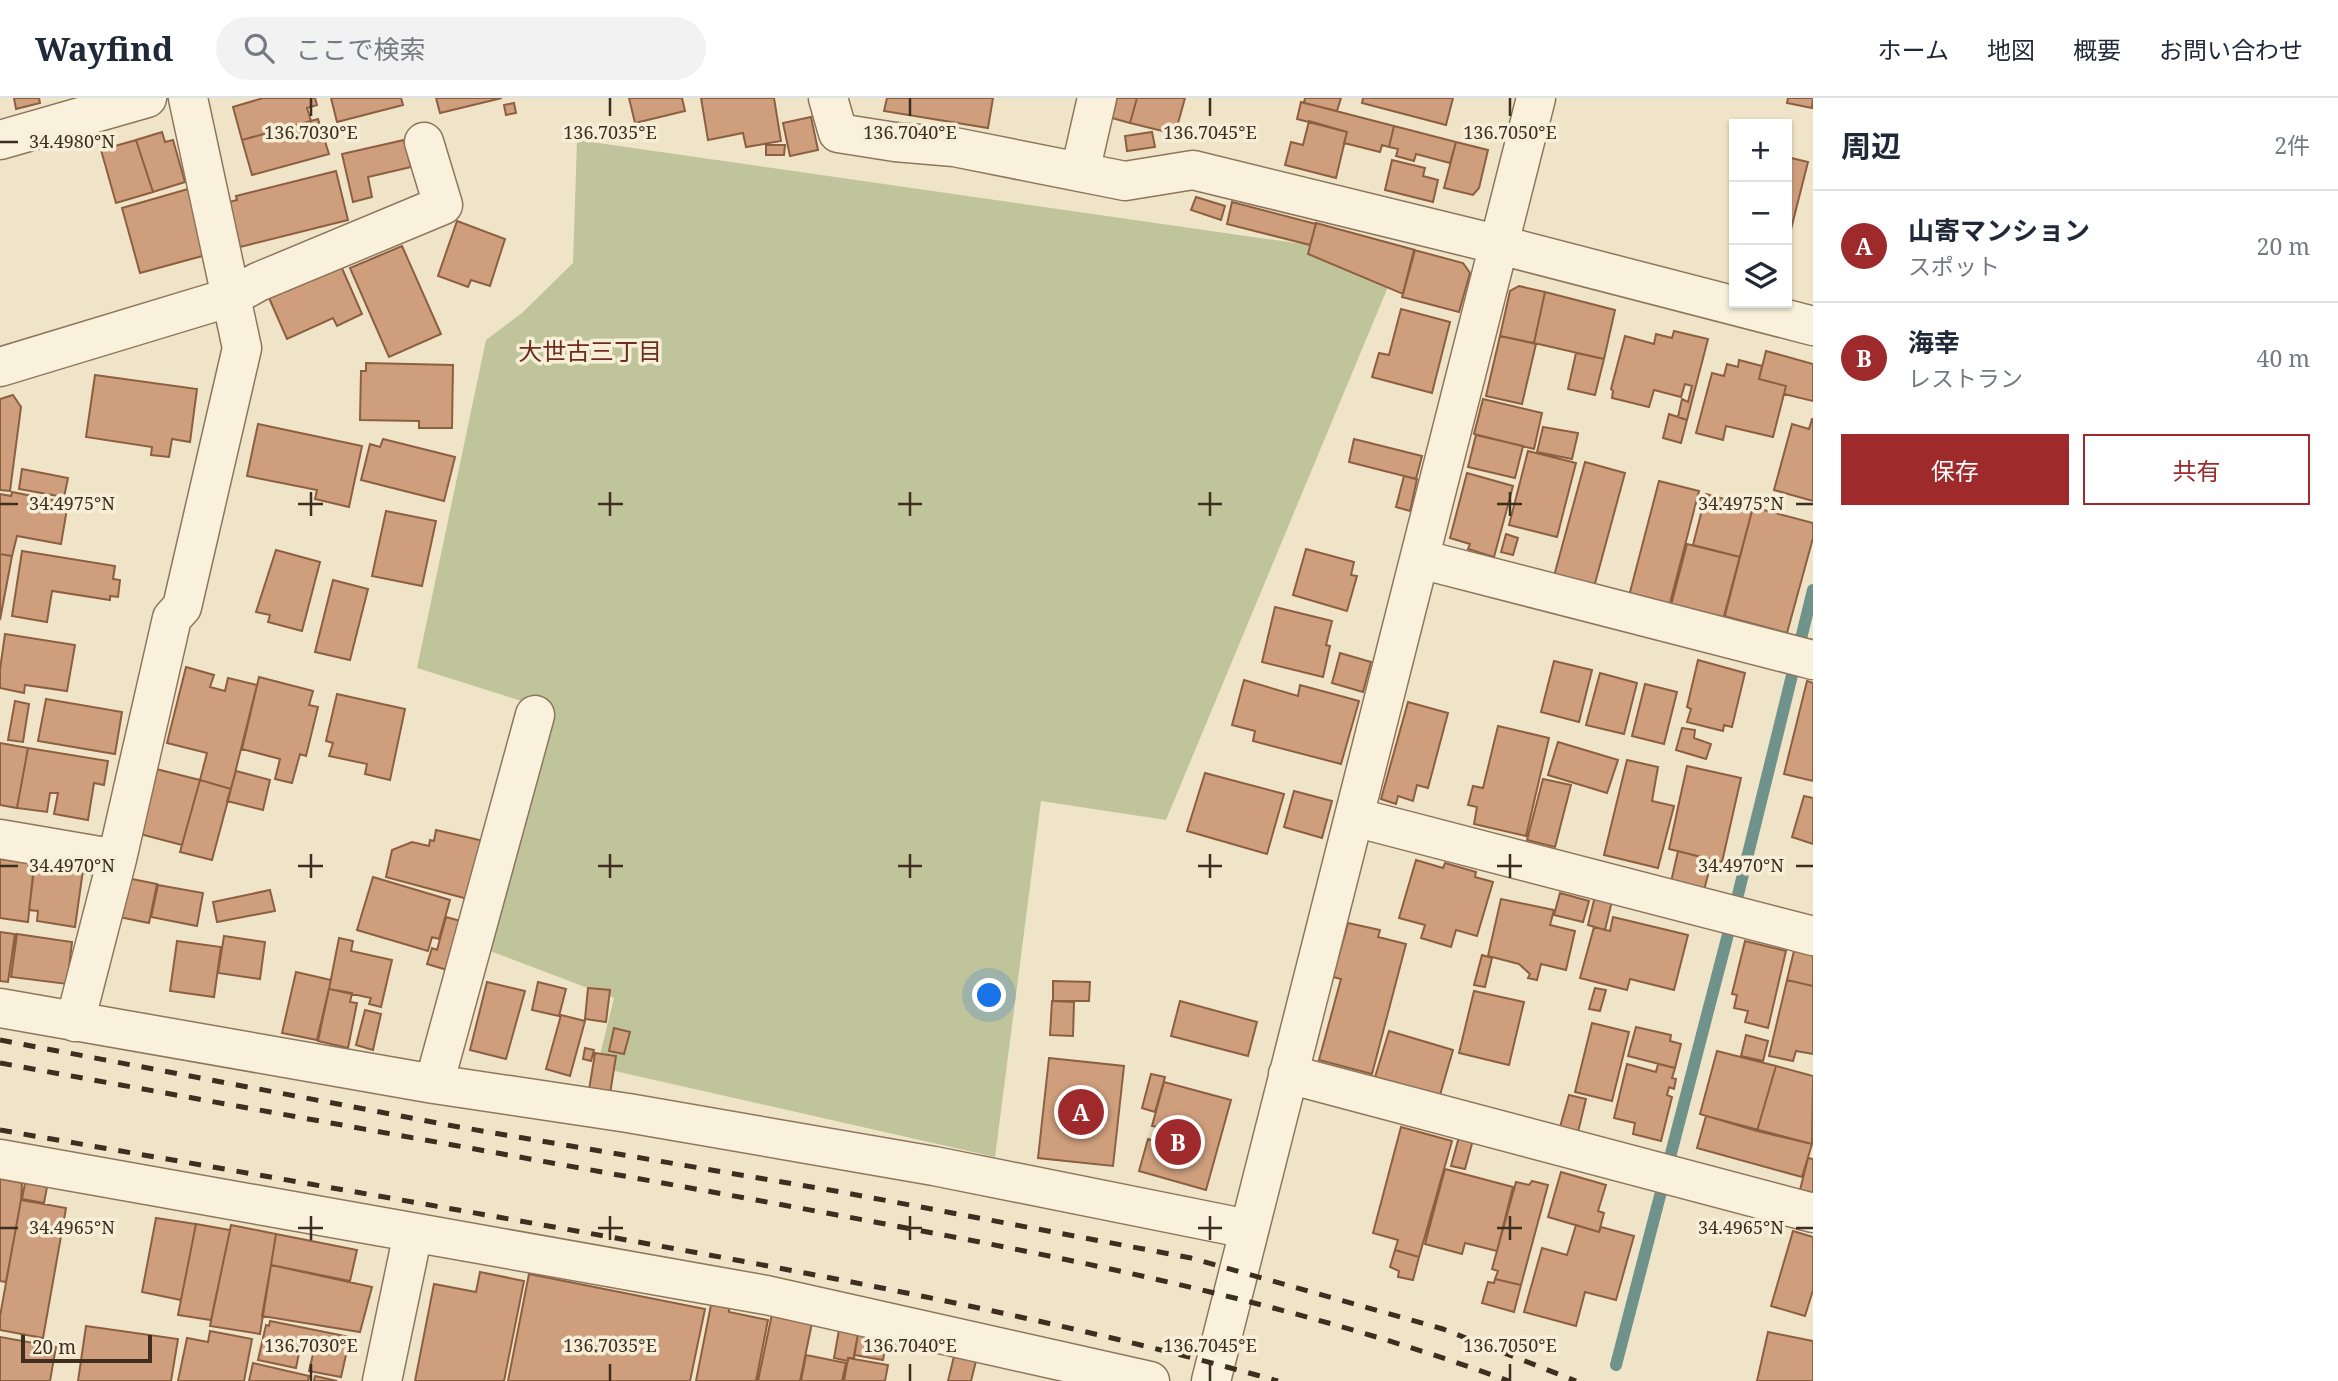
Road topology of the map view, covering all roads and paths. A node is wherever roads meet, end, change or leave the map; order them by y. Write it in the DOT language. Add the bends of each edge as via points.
graph roads {
  1 [pos="147,98"];
  2 [pos="188,98"];
  3 [pos="828,98"];
  4 [pos="1097,98"];
  5 [pos="1536,98"];
  6 [pos="0,141"];
  7 [pos="424,142"];
  8 [pos="1080,172"];
  9 [pos="1500,244"];
  10 [pos="232,297"];
  11 [pos="1813,326"];
  12 [pos="0,367"];
  13 [pos="1420,559"];
  14 [pos="1795,655"];
  15 [pos="535,715"];
  16 [pos="1354,817"];
  17 [pos="0,839"];
  18 [pos="117,859"];
  19 [pos="1813,936"];
  20 [pos="0,1007"];
  21 [pos="75,1021"];
  22 [pos="1288,1074"];
  23 [pos="434,1084"];
  24 [pos="0,1159"];
  25 [pos="1813,1213"];
  26 [pos="1248,1229"];
  27 [pos="413,1233"];
  28 [pos="382,1381"];
  29 [pos="1150,1381"];
  30 [pos="1211,1381"];
  1 -- 6 [label="street"];
  2 -- 10 [label="street"];
  3 -- 8 [label="street" via="838,133 954,147"];
  4 -- 8 [label="street"];
  5 -- 9 [label="street"];
  7 -- 10 [label="street" via="443,205"];
  8 -- 9 [label="street" via="1125,181 1193,170"];
  9 -- 11 [label="street"];
  9 -- 13 [label="street"];
  10 -- 12 [label="street"];
  10 -- 18 [label="street" via="242,348 182,607 172,618"];
  13 -- 14 [label="street"];
  13 -- 16 [label="street"];
  15 -- 23 [label="street"];
  16 -- 19 [label="street"];
  16 -- 22 [label="street"];
  17 -- 18 [label="street"];
  18 -- 21 [label="street"];
  20 -- 21 [label="street"];
  21 -- 23 [label="street"];
  22 -- 25 [label="street"];
  22 -- 26 [label="street"];
  23 -- 26 [label="street" via="934,1166"];
  24 -- 27 [label="street"];
  26 -- 30 [label="street"];
  27 -- 28 [label="street"];
  27 -- 29 [label="street" via="766,1295"];
}
